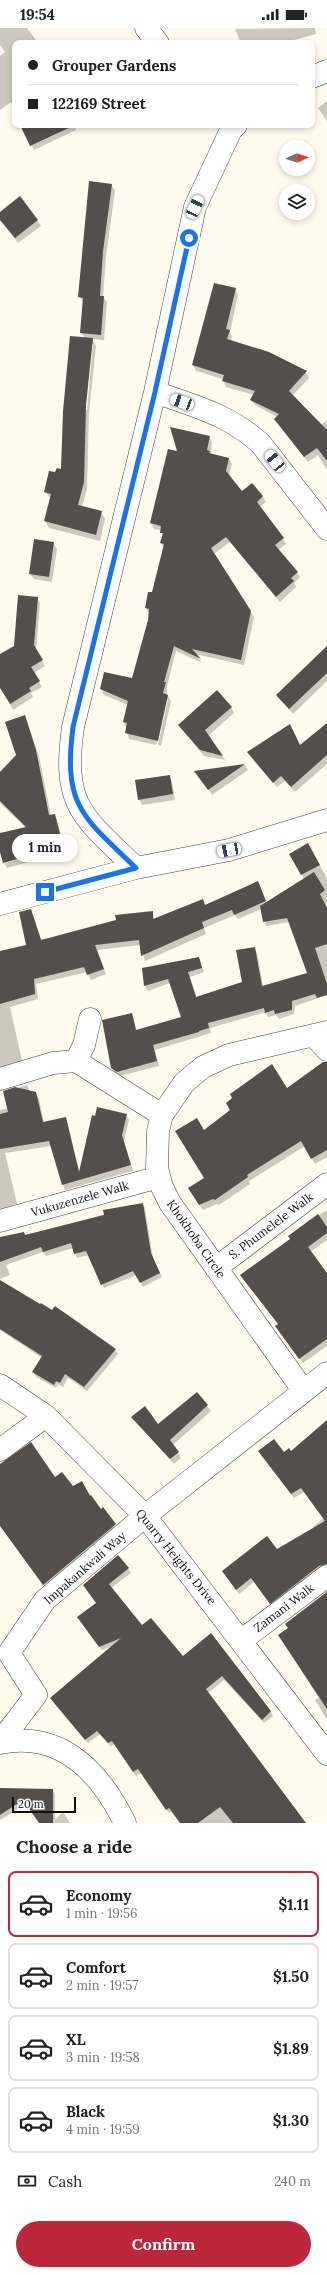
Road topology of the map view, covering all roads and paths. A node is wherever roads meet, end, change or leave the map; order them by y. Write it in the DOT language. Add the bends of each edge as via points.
graph roads {
  1 [pos="146,28"];
  2 [pos="156,40"];
  3 [pos="327,71"];
  4 [pos="315,76"];
  5 [pos="231,128"];
  6 [pos="155,392"];
  7 [pos="327,529"];
  8 [pos="327,820"];
  9 [pos="136,868"];
  10 [pos="0,904"];
  11 [pos="90,1020"];
  12 [pos="322,1039"];
  13 [pos="76,1061"];
  14 [pos="0,1079"];
  15 [pos="162,1115"];
  16 [pos="159,1177"];
  17 [pos="327,1184"];
  18 [pos="0,1221"];
  19 [pos="216,1268"];
  20 [pos="327,1373"];
  21 [pos="0,1385"];
  22 [pos="303,1390"];
  23 [pos="46,1416"];
  24 [pos="0,1450"];
  25 [pos="145,1516"];
  26 [pos="327,1576"];
  27 [pos="242,1640"];
  28 [pos="0,1743"];
  29 [pos="327,1754"];
  30 [pos="125,1823"];
  1 -- 2 [label="street"];
  3 -- 4 [label="street"];
  5 -- 6 [label="street" via="195,207"];
  6 -- 7 [label="street" via="223,416 248,432 261,444"];
  6 -- 9 [label="street" via="73,727 69,766 75,801 98,831"];
  8 -- 9 [label="street" via="229,850"];
  9 -- 10 [label="street"];
  11 -- 13 [label="street" via="84,1045"];
  12 -- 15 [label="street, Khokhoba Circle" via="229,1055 203,1067 184,1083"];
  13 -- 14 [label="street" via="53,1063"];
  13 -- 15 [label="street"];
  15 -- 16 [label="street, Khokhoba Circle" via="158,1131"];
  16 -- 18 [label="street, Vukuzenzele Walk"];
  16 -- 19 [label="street, Khokhoba Circle" via="170,1203"];
  17 -- 19 [label="street, S. Phumelele Walk"];
  19 -- 22 [label="street, Khokhoba Circle"];
  20 -- 22 [label="street"];
  21 -- 23 [label="street, Quarry Heights Drive"];
  22 -- 25 [label="street"];
  23 -- 24 [label="street"];
  23 -- 25 [label="street, Quarry Heights Drive"];
  25 -- 27 [label="street, Quarry Heights Drive"];
  25 -- 28 [label="street, Impakankwali Way" via="45,1600 9,1653 36,1695"];
  26 -- 27 [label="street, Zamani Walk"];
  27 -- 29 [label="street, Quarry Heights Drive"];
  28 -- 30 [label="street" via="16,1740 33,1741 56,1747 75,1758 110,1795"];
}
